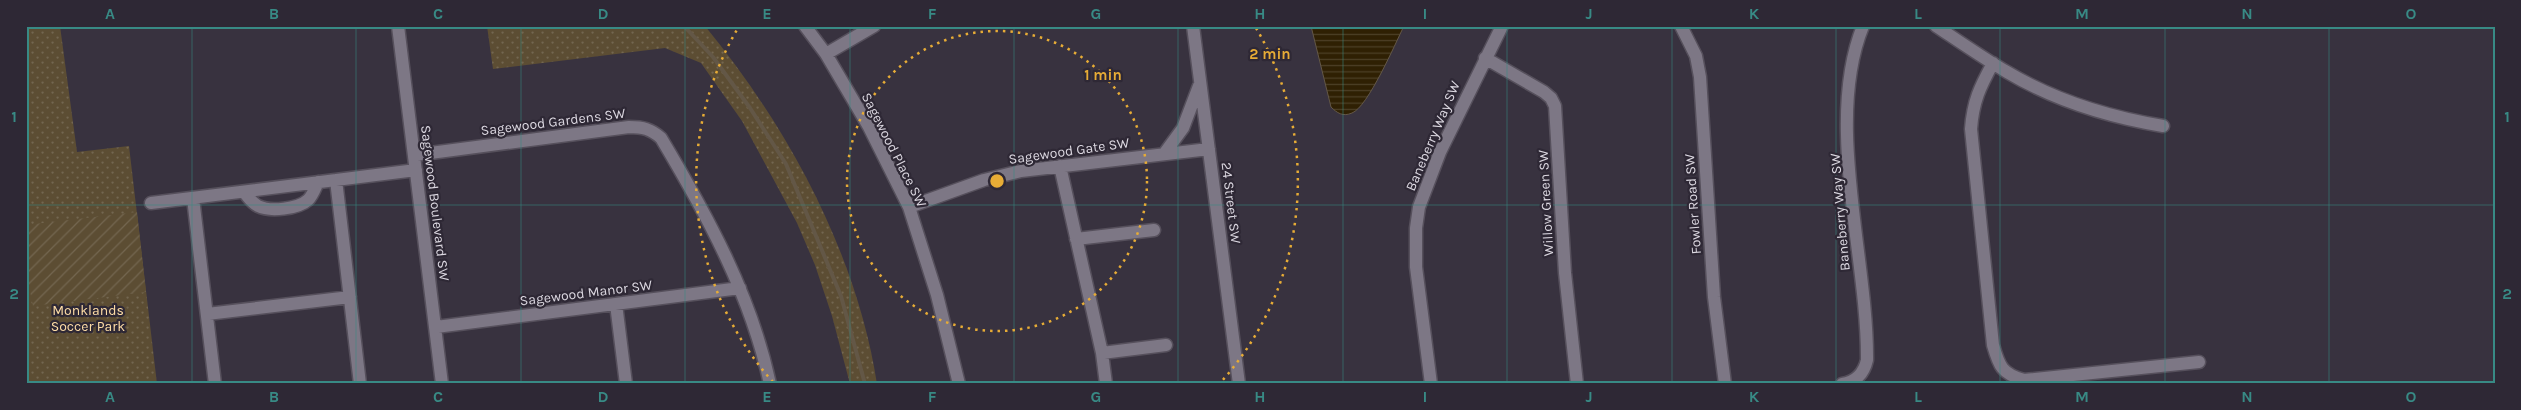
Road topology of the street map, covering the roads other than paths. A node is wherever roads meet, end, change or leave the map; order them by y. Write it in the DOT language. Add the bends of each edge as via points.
graph roads {
  1 [pos="398,26"];
  2 [pos="805,26"];
  3 [pos="874,26"];
  4 [pos="1193,26"];
  5 [pos="1502,26"];
  6 [pos="1681,26"];
  7 [pos="1863,26"];
  8 [pos="1936,26"];
  9 [pos="826,54"];
  10 [pos="1485,58"];
  11 [pos="1993,63"];
  12 [pos="1200,84"];
  13 [pos="2163,126"];
  14 [pos="1209,149"];
  15 [pos="1164,154"];
  16 [pos="414,155"];
  17 [pos="1060,166"];
  18 [pos="416,170"];
  19 [pos="336,180"];
  20 [pos="318,182"];
  21 [pos="244,192"];
  22 [pos="193,198"];
  23 [pos="151,203"];
  24 [pos="909,207"];
  25 [pos="1154,230"];
  26 [pos="1076,239"];
  27 [pos="740,288"];
  28 [pos="350,297"];
  29 [pos="616,304"];
  30 [pos="207,314"];
  31 [pos="436,327"];
  32 [pos="1166,345"];
  33 [pos="1102,352"];
  34 [pos="2199,362"];
  35 [pos="215,384"];
  36 [pos="360,384"];
  37 [pos="442,384"];
  38 [pos="626,384"];
  39 [pos="770,384"];
  40 [pos="959,384"];
  41 [pos="1106,384"];
  42 [pos="1239,384"];
  43 [pos="1431,384"];
  44 [pos="1577,384"];
  45 [pos="1724,384"];
  46 [pos="1842,384"];
  1 -- 16 [label="street, Sagewood Boulevard SW"];
  2 -- 9 [label="street, Sagewood Place SW"];
  3 -- 9 [label="street"];
  4 -- 12 [label="street, 24 Street SW"];
  5 -- 10 [label="street, Baneberry Way SW"];
  6 -- 45 [label="street, Fowler Road SW" via="1696,56 1700,78 1714,297"];
  7 -- 46 [label="street, Baneberry Way SW" via="1852,61 1847,120 1867,360 1865,370 1857,378"];
  8 -- 11 [label="street"];
  9 -- 24 [label="street, Sagewood Place SW" via="869,127"];
  10 -- 43 [label="street, Baneberry Way SW" via="1419,207 1416,267"];
  10 -- 44 [label="street, Willow Green SW" via="1544,92 1555,106 1566,283"];
  11 -- 13 [label="street" via="2048,92 2092,109"];
  11 -- 34 [label="street" via="1972,107 1971,129 1993,345 2003,370 2011,377 2024,380"];
  12 -- 14 [label="street, 24 Street SW"];
  12 -- 15 [label="street" via="1183,128"];
  14 -- 15 [label="street, Sagewood Gate SW"];
  14 -- 42 [label="street, 24 Street SW"];
  15 -- 17 [label="street, Sagewood Gate SW"];
  16 -- 18 [label="street, Sagewood Boulevard SW"];
  16 -- 27 [label="street, Sagewood Gardens SW" via="629,127 653,131 661,138 705,211"];
  17 -- 24 [label="street, Sagewood Gate SW" via="984,180"];
  17 -- 26 [label="street"];
  18 -- 19 [label="street"];
  18 -- 31 [label="street, Sagewood Boulevard SW"];
  19 -- 20 [label="street"];
  19 -- 28 [label="street"];
  20 -- 21 [label="street"];
  20 -- 21 [label="street" via="309,199 301,205 264,208"];
  21 -- 22 [label="street"];
  22 -- 23 [label="street"];
  22 -- 30 [label="street"];
  24 -- 40 [label="street, Sagewood Place SW" via="937,295"];
  25 -- 26 [label="street"];
  26 -- 33 [label="street"];
  27 -- 29 [label="street, Sagewood Manor SW"];
  27 -- 39 [label="street, Sagewood Gardens SW"];
  28 -- 30 [label="street"];
  28 -- 36 [label="street"];
  29 -- 31 [label="street, Sagewood Manor SW"];
  29 -- 38 [label="street"];
  30 -- 35 [label="street"];
  31 -- 37 [label="street, Sagewood Boulevard SW"];
  32 -- 33 [label="street"];
  33 -- 41 [label="street"];
}
